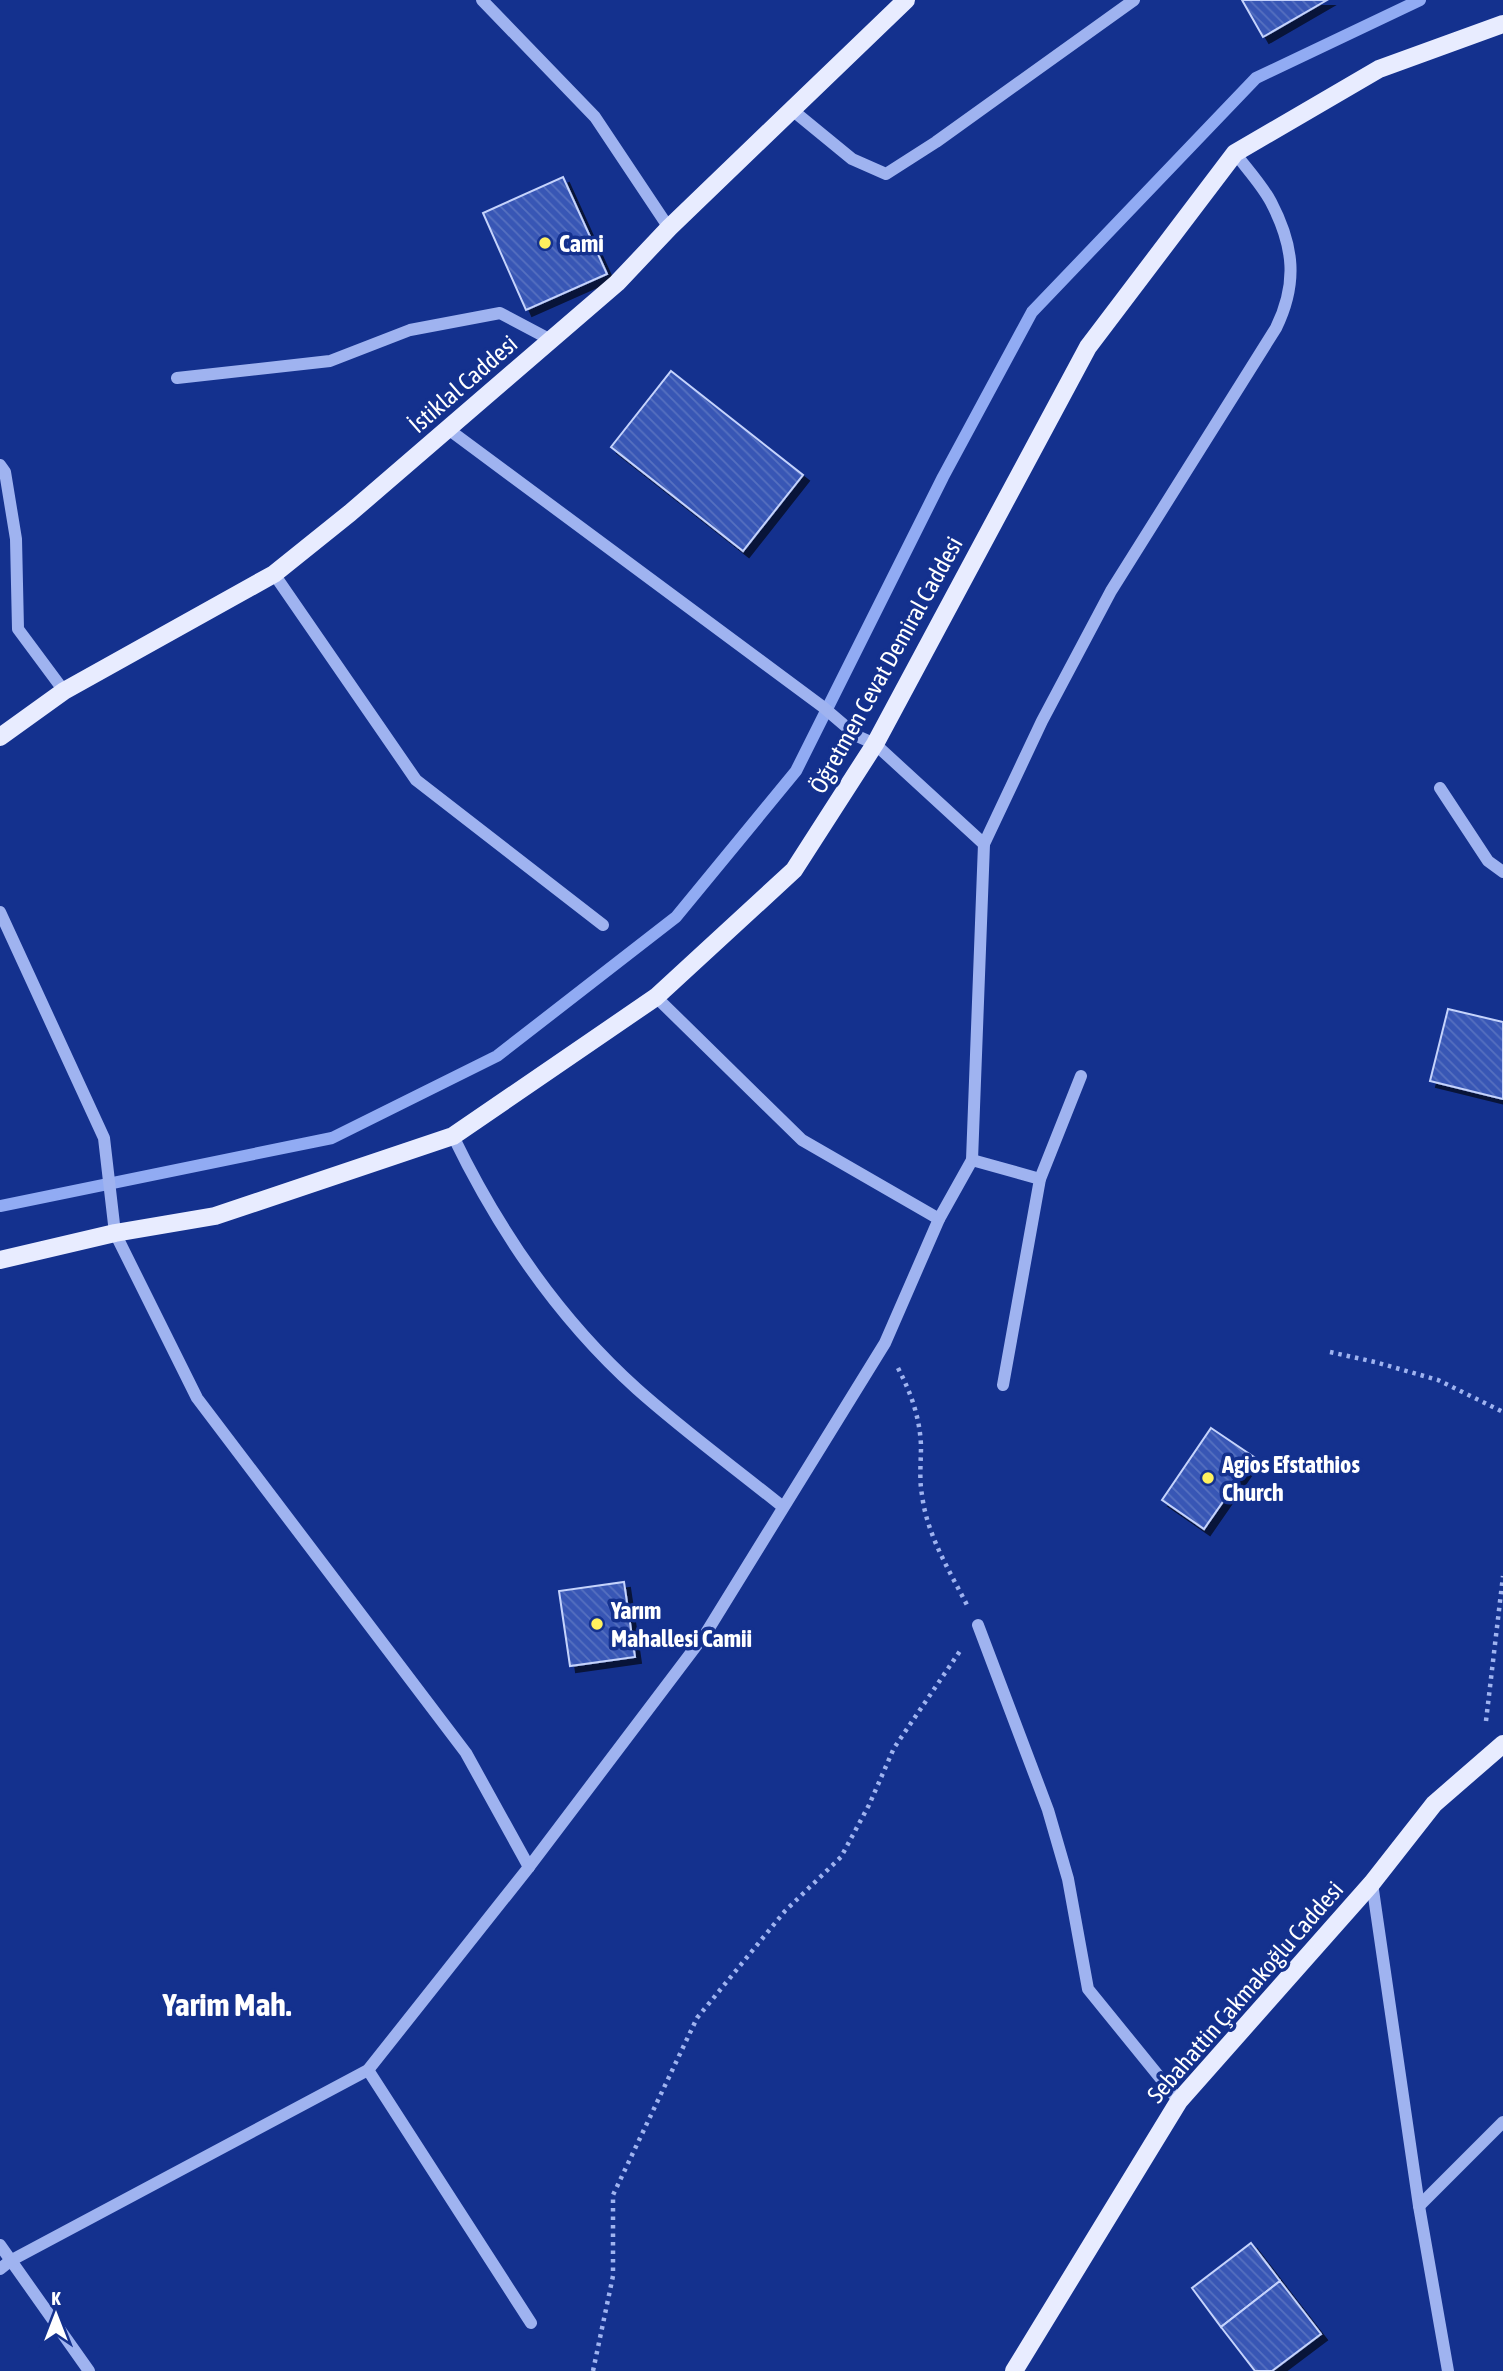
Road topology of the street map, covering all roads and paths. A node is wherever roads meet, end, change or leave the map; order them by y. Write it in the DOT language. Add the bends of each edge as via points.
graph roads {
  1 [pos="482,0"];
  2 [pos="906,0"];
  3 [pos="1134,0"];
  4 [pos="1503,24"];
  5 [pos="791,109"];
  6 [pos="1235,153"];
  7 [pos="669,228"];
  8 [pos="551,340"];
  9 [pos="177,378"];
  10 [pos="448,429"];
  11 [pos="0,465"];
  12 [pos="274,574"];
  13 [pos="64,691"];
  14 [pos="0,737"];
  15 [pos="875,744"];
  16 [pos="1440,788"];
  17 [pos="984,844"];
  18 [pos="1503,872"];
  19 [pos="0,912"];
  20 [pos="603,925"];
  21 [pos="656,997"];
  22 [pos="1081,1076"];
  23 [pos="453,1136"];
  24 [pos="972,1160"];
  25 [pos="1040,1179"];
  26 [pos="939,1219"];
  27 [pos="115,1233"];
  28 [pos="0,1260"];
  29 [pos="885,1343"];
  30 [pos="1330,1352"];
  31 [pos="1003,1385"];
  32 [pos="1503,1412"];
  33 [pos="783,1507"];
  34 [pos="1503,1576"];
  35 [pos="978,1625"];
  36 [pos="1503,1744"];
  37 [pos="1480,1764"];
  38 [pos="529,1867"];
  39 [pos="1372,1883"];
  40 [pos="368,2070"];
  41 [pos="1178,2101"];
  42 [pos="1503,2122"];
  43 [pos="1419,2206"];
  44 [pos="0,2245"];
  45 [pos="5,2265"];
  46 [pos="531,2323"];
  47 [pos="89,2371"];
  48 [pos="593,2371"];
  49 [pos="1014,2371"];
  50 [pos="1448,2371"];
  1 -- 7 [label="street" via="595,117"];
  2 -- 5 [label="main road, İstiklal Caddesi"];
  3 -- 5 [label="street" via="886,174 852,159"];
  4 -- 6 [label="main road, Öğretmen Cevat Demiral Caddesi" via="1379,69"];
  5 -- 7 [label="main road, İstiklal Caddesi"];
  6 -- 15 [label="main road, Öğretmen Cevat Demiral Caddesi" via="1088,347"];
  6 -- 17 [label="street" via="1271,201 1283,231 1291,260 1286,308 1111,591"];
  7 -- 8 [label="main road, İstiklal Caddesi" via="617,283"];
  8 -- 9 [label="street" via="500,313 410,330 330,361"];
  8 -- 10 [label="main road, İstiklal Caddesi"];
  10 -- 12 [label="main road, İstiklal Caddesi"];
  10 -- 15 [label="street" via="857,736"];
  11 -- 13 [label="street" via="16,539 18,628"];
  12 -- 13 [label="main road, İstiklal Caddesi"];
  12 -- 20 [label="street" via="416,780"];
  13 -- 14 [label="main road, İstiklal Caddesi"];
  15 -- 17 [label="street"];
  15 -- 21 [label="main road, Öğretmen Cevat Demiral Caddesi" via="794,870"];
  16 -- 18 [label="street" via="1488,861"];
  17 -- 24 [label="street"];
  19 -- 27 [label="street" via="104,1138"];
  21 -- 23 [label="main road, Öğretmen Cevat Demiral Caddesi"];
  21 -- 26 [label="street" via="802,1140"];
  22 -- 25 [label="street"];
  23 -- 27 [label="main road, Öğretmen Cevat Demiral Caddesi" via="215,1216"];
  23 -- 33 [label="street" via="518,1251 597,1350 638,1390"];
  24 -- 25 [label="street"];
  24 -- 26 [label="street"];
  25 -- 31 [label="street"];
  26 -- 29 [label="street"];
  27 -- 28 [label="main road, Öğretmen Cevat Demiral Caddesi"];
  27 -- 38 [label="street" via="197,1398 466,1753"];
  29 -- 33 [label="street"];
  29 -- 35 [label="path" via="915,1407 927,1520"];
  30 -- 32 [label="path" via="1438,1380"];
  33 -- 38 [label="street" via="706,1633"];
  34 -- 37 [label="path"];
  35 -- 41 [label="street" via="1048,1810 1068,1879 1088,1989"];
  35 -- 48 [label="path" via="894,1748 841,1857 785,1911 696,2018 613,2195 613,2276"];
  36 -- 37 [label="main road, Sebahattin Çakmakoğlu Caddesi"];
  37 -- 39 [label="main road, Sebahattin Çakmakoğlu Caddesi" via="1434,1804"];
  38 -- 40 [label="street"];
  39 -- 41 [label="main road, Sebahattin Çakmakoğlu Caddesi"];
  39 -- 43 [label="street"];
  40 -- 45 [label="street"];
  40 -- 46 [label="street"];
  41 -- 49 [label="main road, Sebahattin Çakmakoğlu Caddesi"];
  42 -- 43 [label="street"];
  43 -- 50 [label="street"];
  44 -- 45 [label="street"];
  45 -- 47 [label="street"];
}
